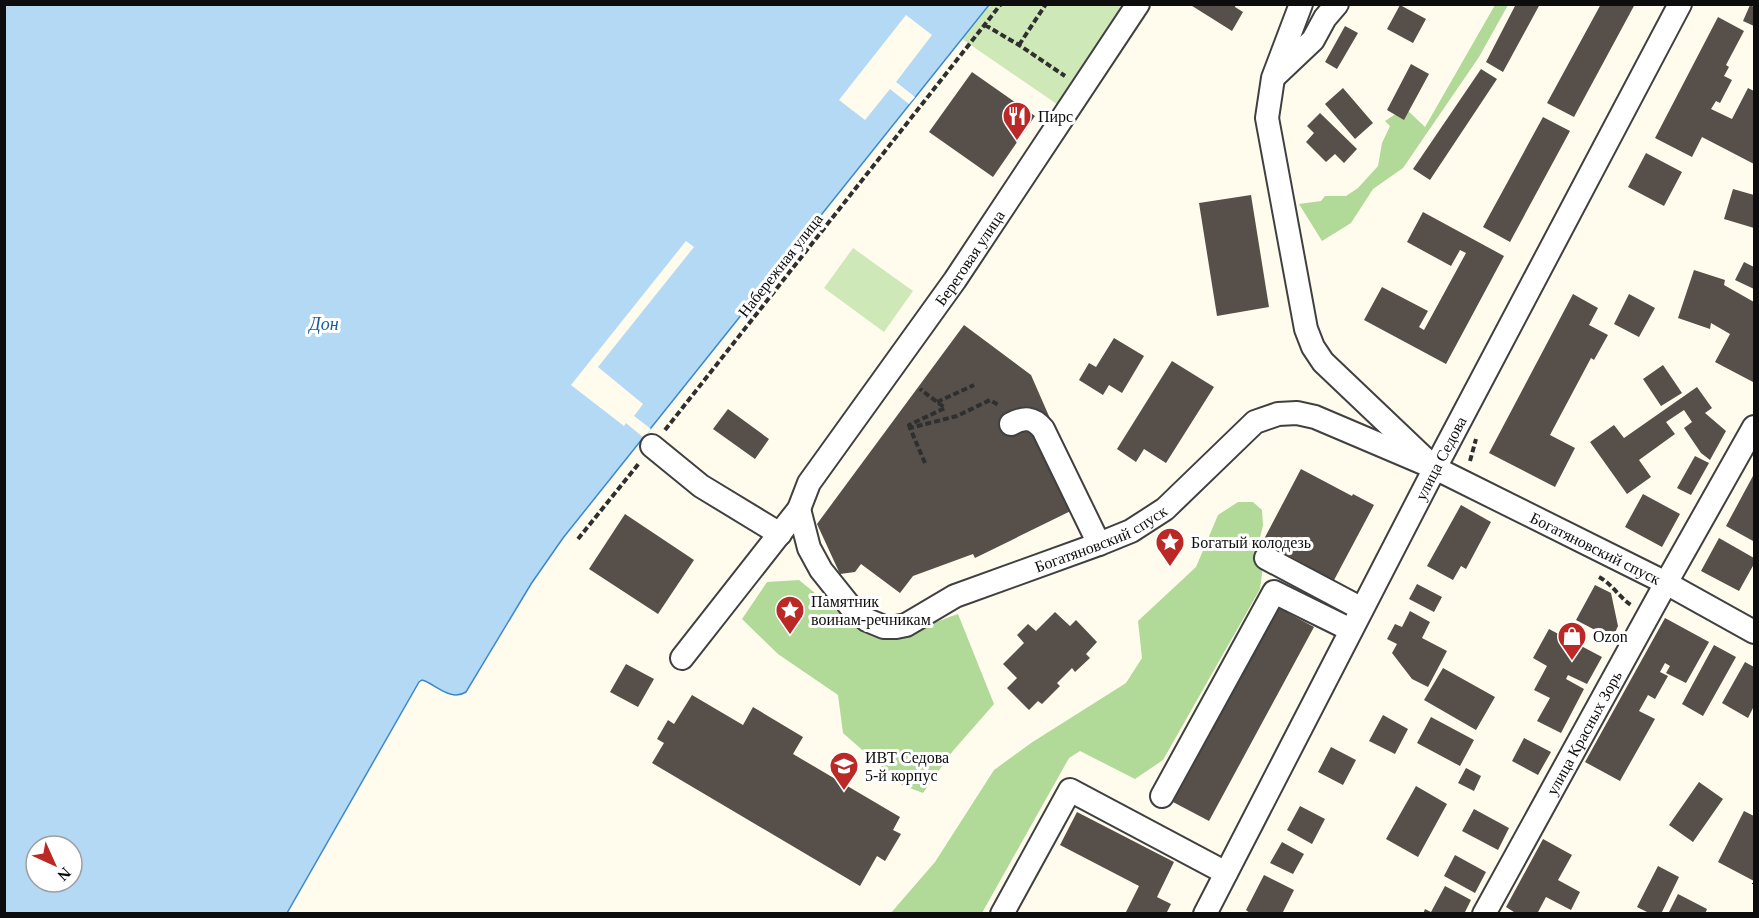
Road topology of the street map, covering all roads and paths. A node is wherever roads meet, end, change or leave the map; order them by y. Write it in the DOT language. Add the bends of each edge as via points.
graph roads {
  1 [pos="1001,4"];
  2 [pos="1046,4"];
  3 [pos="1138,4"];
  4 [pos="1301,4"];
  5 [pos="1337,4"];
  6 [pos="1680,4"];
  7 [pos="985,25"];
  8 [pos="1019,45"];
  9 [pos="1273,78"];
  10 [pos="1083,87"];
  11 [pos="974,385"];
  12 [pos="920,389"];
  13 [pos="938,402"];
  14 [pos="1015,422"];
  15 [pos="1755,427"];
  16 [pos="910,428"];
  17 [pos="652,446"];
  18 [pos="925,463"];
  19 [pos="1435,468"];
  20 [pos="799,509"];
  21 [pos="780,534"];
  22 [pos="578,539"];
  23 [pos="1098,544"];
  24 [pos="1266,558"];
  25 [pos="1666,583"];
  26 [pos="1362,609"];
  27 [pos="1352,630"];
  28 [pos="1755,632"];
  29 [pos="682,658"];
  30 [pos="1161,796"];
  31 [pos="1226,873"];
  32 [pos="1002,914"];
  33 [pos="1205,914"];
  34 [pos="1484,914"];
  1 -- 7 [label="path, Набережная улица"];
  2 -- 8 [label="path"];
  3 -- 10 [label="street, Береговая улица"];
  4 -- 9 [label="street, Богатяновский спуск"];
  5 -- 9 [label="street" via="1313,40"];
  6 -- 19 [label="street, улица Седова"];
  7 -- 8 [label="path"];
  7 -- 17 [label="path, Набережная улица"];
  8 -- 10 [label="path"];
  9 -- 19 [label="street, Богатяновский спуск" via="1267,118 1269,132 1306,329 1313,347 1323,362"];
  10 -- 20 [label="street, Береговая улица" via="955,280 809,483"];
  11 -- 13 [label="path"];
  12 -- 13 [label="path"];
  13 -- 16 [label="path" via="945,408 909,425"];
  14 -- 16 [label="path" via="990,400 957,416"];
  14 -- 23 [label="street" via="1027,418 1043,429"];
  15 -- 25 [label="street, улица Красных Зорь"];
  16 -- 18 [label="path"];
  17 -- 21 [label="street" via="701,486"];
  17 -- 22 [label="path, Набережная улица"];
  19 -- 23 [label="street, Богатяновский спуск" via="1315,417 1278,414 1256,422 1165,509 1131,531"];
  19 -- 25 [label="street, Богатяновский спуск"];
  19 -- 26 [label="street, улица Седова"];
  20 -- 21 [label="street, Береговая улица"];
  20 -- 23 [label="street, Богатяновский спуск" via="809,548 821,570 849,605 867,620 884,627 906,625 955,596"];
  21 -- 29 [label="street, Береговая улица"];
  24 -- 26 [label="street"];
  25 -- 28 [label="street, Богатяновский спуск"];
  25 -- 34 [label="street, улица Красных Зорь"];
  26 -- 27 [label="street, улица Седова"];
  27 -- 30 [label="street" via="1274,592"];
  27 -- 31 [label="street, улица Седова"];
  31 -- 32 [label="street" via="1070,790"];
  31 -- 33 [label="street, улица Седова"];
}
